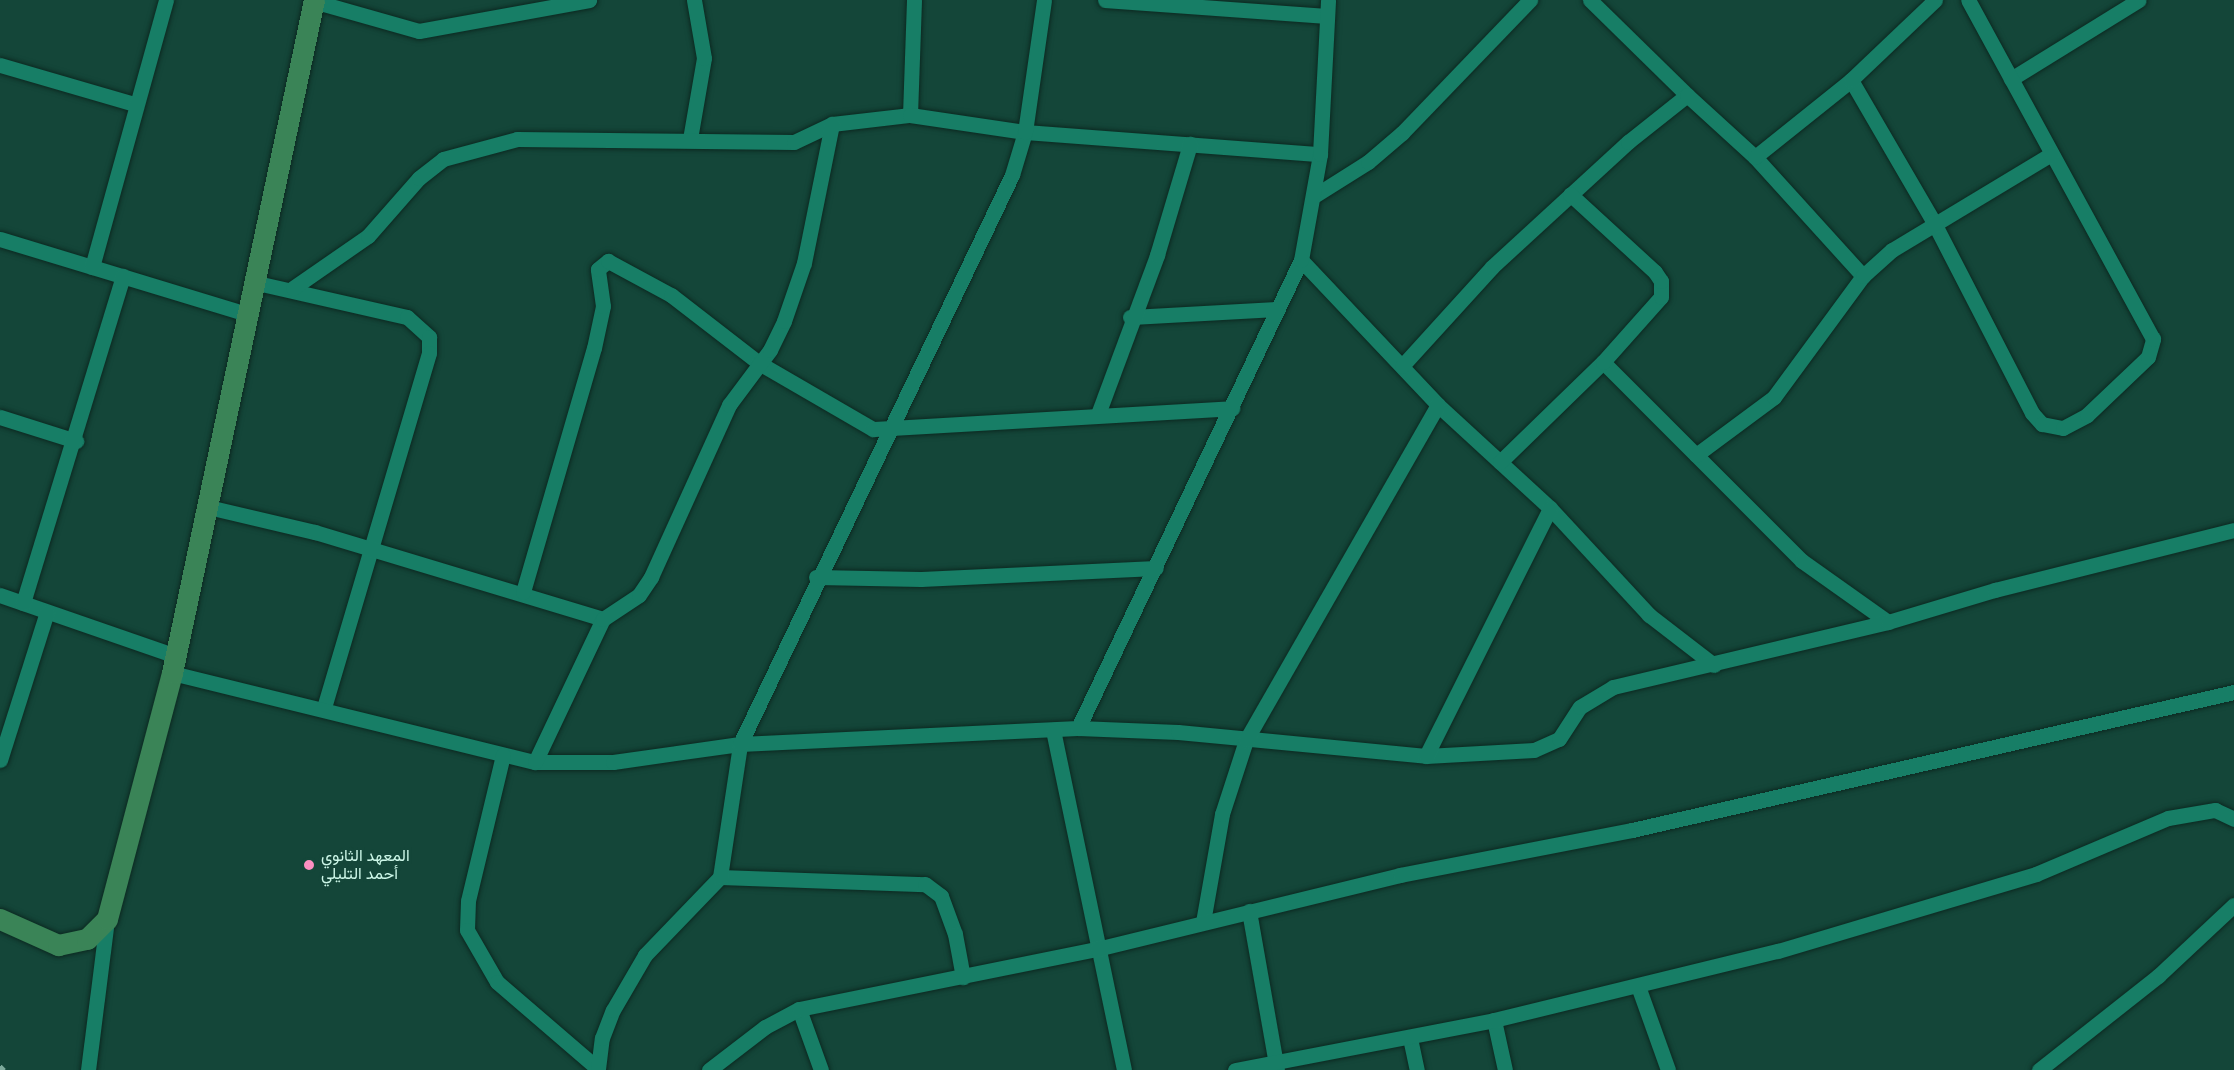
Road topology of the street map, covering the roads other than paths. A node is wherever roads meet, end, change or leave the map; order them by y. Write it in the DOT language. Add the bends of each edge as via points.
graph roads {
  1 [pos="166,0"];
  2 [pos="314,0"];
  3 [pos="589,0"];
  4 [pos="694,0"];
  5 [pos="914,0"];
  6 [pos="1044,0"];
  7 [pos="1105,0"];
  8 [pos="1328,0"];
  9 [pos="1530,0"];
  10 [pos="1590,0"];
  11 [pos="1935,0"];
  12 [pos="1968,0"];
  13 [pos="2139,0"];
  14 [pos="1326,16"];
  15 [pos="0,65"];
  16 [pos="2011,79"];
  17 [pos="1851,80"];
  18 [pos="1687,95"];
  19 [pos="134,104"];
  20 [pos="910,115"];
  21 [pos="832,124"];
  22 [pos="1025,132"];
  23 [pos="690,139"];
  24 [pos="1190,144"];
  25 [pos="1320,154"];
  26 [pos="2051,154"];
  27 [pos="1755,157"];
  28 [pos="1570,194"];
  29 [pos="1314,196"];
  30 [pos="1933,221"];
  31 [pos="0,239"];
  32 [pos="1300,260"];
  33 [pos="92,267"];
  34 [pos="123,276"];
  35 [pos="1863,276"];
  36 [pos="257,283"];
  37 [pos="293,288"];
  38 [pos="1278,309"];
  39 [pos="250,315"];
  40 [pos="1130,317"];
  41 [pos="1603,362"];
  42 [pos="759,363"];
  43 [pos="1402,366"];
  44 [pos="1438,405"];
  45 [pos="1232,408"];
  46 [pos="1098,414"];
  47 [pos="0,417"];
  48 [pos="893,428"];
  49 [pos="76,441"];
  50 [pos="1696,455"];
  51 [pos="1500,462"];
  52 [pos="208,507"];
  53 [pos="1550,508"];
  54 [pos="2234,530"];
  55 [pos="371,548"];
  56 [pos="1156,568"];
  57 [pos="816,577"];
  58 [pos="523,592"];
  59 [pos="0,595"];
  60 [pos="23,603"];
  61 [pos="47,612"];
  62 [pos="603,619"];
  63 [pos="1888,622"];
  64 [pos="174,665"];
  65 [pos="1714,665"];
  66 [pos="2234,692"];
  67 [pos="324,708"];
  68 [pos="1078,728"];
  69 [pos="1053,730"];
  70 [pos="1246,740"];
  71 [pos="740,744"];
  72 [pos="503,755"];
  73 [pos="1425,756"];
  74 [pos="0,760"];
  75 [pos="535,762"];
  76 [pos="2234,819"];
  77 [pos="720,876"];
  78 [pos="2234,905"];
  79 [pos="1249,911"];
  80 [pos="0,919"];
  81 [pos="107,919"];
  82 [pos="1203,922"];
  83 [pos="1097,949"];
  84 [pos="963,977"];
  85 [pos="1638,986"];
  86 [pos="799,1009"];
  87 [pos="1494,1020"];
  88 [pos="1410,1038"];
  89 [pos="1277,1066"];
  90 [pos="88,1070"];
  91 [pos="599,1070"];
  92 [pos="709,1070"];
  93 [pos="821,1070"];
  94 [pos="1124,1070"];
  95 [pos="1236,1070"];
  96 [pos="1417,1070"];
  97 [pos="1505,1070"];
  98 [pos="1668,1070"];
  99 [pos="2039,1070"];
  1 -- 19 [label="street"];
  2 -- 3 [label="street" via="419,31"];
  2 -- 36 [label="street"];
  4 -- 23 [label="street" via="704,58"];
  5 -- 20 [label="street"];
  6 -- 22 [label="street"];
  7 -- 14 [label="street"];
  8 -- 14 [label="street"];
  9 -- 29 [label="street" via="1402,133 1368,162"];
  10 -- 18 [label="street"];
  11 -- 17 [label="street"];
  12 -- 16 [label="street"];
  13 -- 16 [label="street"];
  14 -- 25 [label="street"];
  15 -- 19 [label="street"];
  16 -- 26 [label="street"];
  17 -- 27 [label="street"];
  17 -- 30 [label="street"];
  18 -- 27 [label="street"];
  18 -- 28 [label="street"];
  19 -- 33 [label="street"];
  20 -- 21 [label="street"];
  20 -- 22 [label="street"];
  21 -- 23 [label="street" via="794,142"];
  21 -- 42 [label="street" via="804,263 784,321"];
  22 -- 24 [label="street"];
  22 -- 48 [label="street" via="1012,174"];
  23 -- 37 [label="street" via="518,139 443,159 419,178 368,236"];
  24 -- 25 [label="street"];
  24 -- 40 [label="street" via="1157,255"];
  25 -- 29 [label="street"];
  26 -- 30 [label="street"];
  26 -- 30 [label="street" via="2153,339 2148,357 2073,424 2052,428 2032,413"];
  27 -- 35 [label="street"];
  28 -- 41 [label="street" via="1661,280 1656,308"];
  28 -- 43 [label="street" via="1492,267"];
  29 -- 32 [label="street"];
  30 -- 35 [label="street"];
  31 -- 33 [label="street"];
  32 -- 38 [label="street"];
  32 -- 43 [label="street"];
  33 -- 34 [label="street"];
  34 -- 39 [label="street"];
  34 -- 49 [label="street"];
  35 -- 50 [label="street" via="1774,397"];
  36 -- 37 [label="street"];
  36 -- 39 [label="street"];
  37 -- 55 [label="street" via="407,317 429,337 429,353"];
  38 -- 40 [label="street"];
  38 -- 45 [label="street"];
  39 -- 52 [label="street"];
  40 -- 46 [label="street"];
  41 -- 50 [label="street"];
  41 -- 51 [label="street"];
  42 -- 48 [label="street" via="857,423 873,429"];
  42 -- 58 [label="street" via="671,295 608,261 600,265 603,306 594,348"];
  42 -- 62 [label="street" via="729,405 651,577 639,595"];
  43 -- 44 [label="street"];
  44 -- 51 [label="street"];
  44 -- 70 [label="street"];
  45 -- 46 [label="street"];
  45 -- 56 [label="street"];
  46 -- 48 [label="street"];
  47 -- 49 [label="street"];
  48 -- 57 [label="street"];
  49 -- 60 [label="street"];
  50 -- 63 [label="street" via="1802,561"];
  51 -- 53 [label="street"];
  52 -- 55 [label="street"];
  52 -- 64 [label="street"];
  53 -- 65 [label="street" via="1649,615"];
  53 -- 73 [label="street"];
  54 -- 63 [label="street" via="1995,590"];
  55 -- 58 [label="street"];
  55 -- 67 [label="street"];
  56 -- 57 [label="street" via="921,579"];
  56 -- 68 [label="street"];
  57 -- 71 [label="street"];
  58 -- 62 [label="street"];
  59 -- 60 [label="street"];
  60 -- 61 [label="street"];
  61 -- 64 [label="street"];
  61 -- 74 [label="street"];
  62 -- 75 [label="street"];
  63 -- 65 [label="street"];
  64 -- 67 [label="street"];
  64 -- 81 [label="street"];
  65 -- 73 [label="street" via="1600,692 1580,707 1559,739 1543,749"];
  66 -- 79 [label="street" via="1632,830 1400,875"];
  67 -- 72 [label="street"];
  68 -- 69 [label="street"];
  68 -- 70 [label="street"];
  69 -- 71 [label="street"];
  69 -- 83 [label="street"];
  70 -- 73 [label="street"];
  70 -- 82 [label="street" via="1222,814"];
  71 -- 75 [label="street" via="613,762"];
  71 -- 77 [label="street"];
  72 -- 75 [label="street"];
  72 -- 91 [label="street" via="468,901 467,930 497,982"];
  76 -- 85 [label="street" via="2215,810 2168,818 1983,892"];
  77 -- 84 [label="street" via="925,884 941,896 956,934"];
  77 -- 91 [label="street" via="645,955 613,1010 602,1038"];
  78 -- 99 [label="street" via="2158,976"];
  79 -- 82 [label="street"];
  79 -- 89 [label="street"];
  80 -- 81 [label="street" via="58,945 87,939"];
  81 -- 90 [label="street"];
  82 -- 83 [label="street"];
  83 -- 84 [label="street"];
  83 -- 94 [label="street"];
  84 -- 86 [label="street"];
  85 -- 87 [label="street"];
  85 -- 98 [label="street"];
  86 -- 92 [label="street" via="765,1027"];
  86 -- 93 [label="street"];
  87 -- 88 [label="street"];
  87 -- 97 [label="street"];
  88 -- 89 [label="street"];
  88 -- 96 [label="street"];
  89 -- 95 [label="street"];
}
